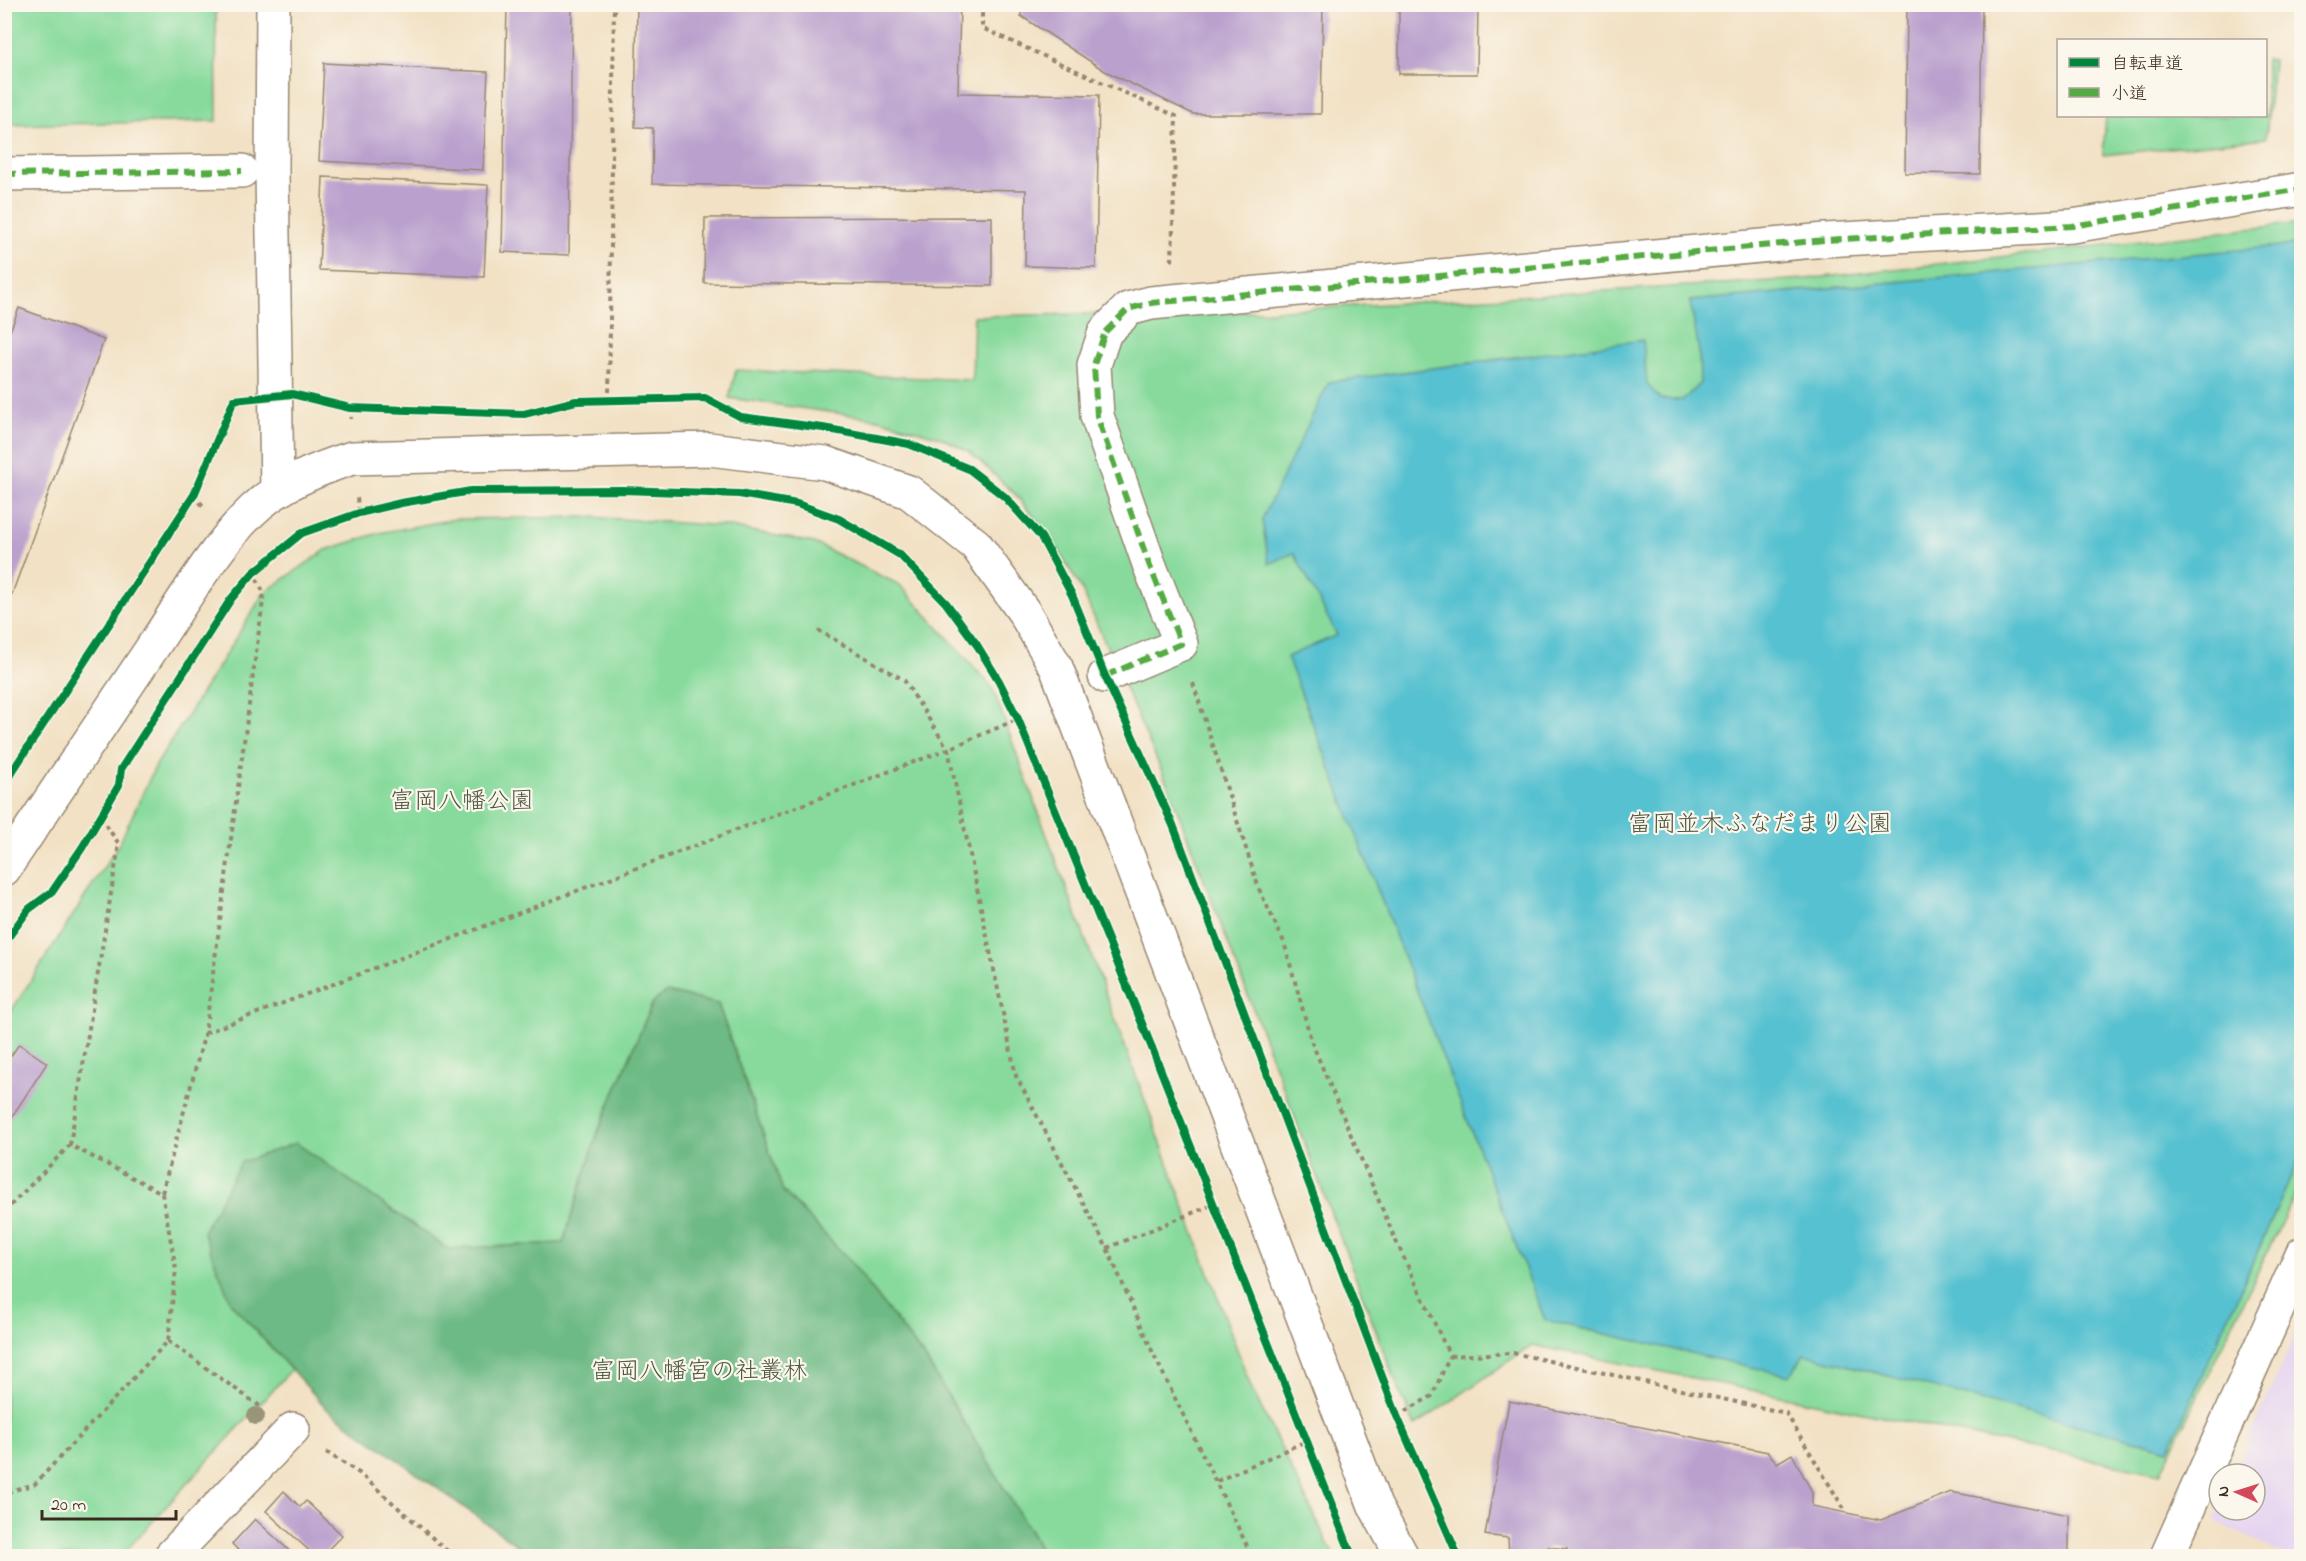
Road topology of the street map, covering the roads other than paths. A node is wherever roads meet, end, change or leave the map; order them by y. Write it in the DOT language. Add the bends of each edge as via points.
graph roads {
  1 [pos="273,4"];
  2 [pos="242,171"];
  3 [pos="4,174"];
  4 [pos="2301,189"];
  5 [pos="277,491"];
  6 [pos="1106,676"];
  7 [pos="4,869"];
  8 [pos="2301,1254"];
  9 [pos="293,1429"];
  10 [pos="171,1557"];
  11 [pos="1402,1557"];
  12 [pos="2167,1557"];
  1 -- 5 [label="street"];
  2 -- 3 [label="street"];
  4 -- 6 [label="street" via="2072,226 1825,240 1151,303 1128,309 1105,332 1094,365 1097,416 1180,644"];
  5 -- 7 [label="street" via="230,536 196,583"];
  5 -- 11 [label="street" via="319,468 352,458 709,449 825,464 909,492 976,545 1024,612 1056,667 1375,1506"];
  8 -- 12 [label="street"];
  9 -- 10 [label="street"];
}
